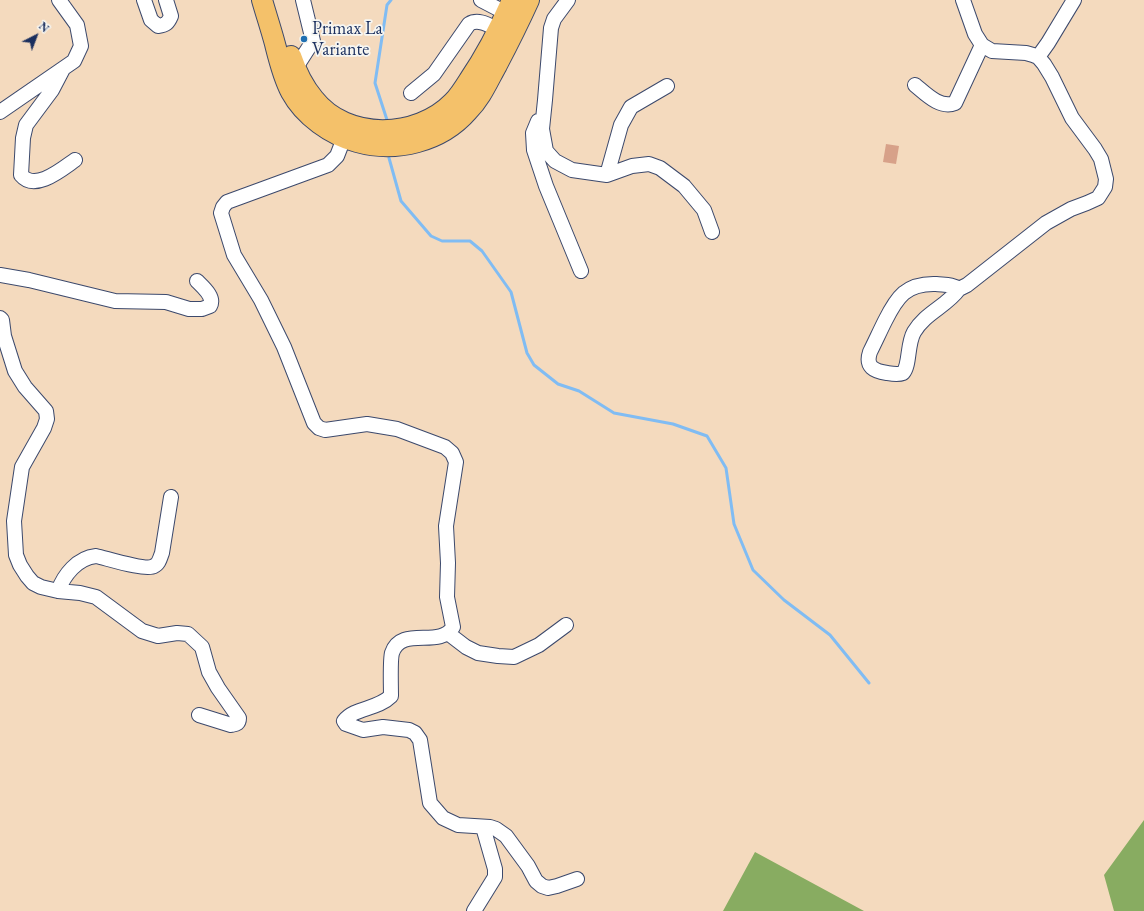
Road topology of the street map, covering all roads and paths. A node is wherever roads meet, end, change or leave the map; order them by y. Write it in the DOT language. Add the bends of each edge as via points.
graph roads {
  1 [pos="59,0"];
  2 [pos="144,0"];
  3 [pos="166,0"];
  4 [pos="262,0"];
  5 [pos="276,0"];
  6 [pos="302,0"];
  7 [pos="481,0"];
  8 [pos="529,0"];
  9 [pos="568,0"];
  10 [pos="964,0"];
  11 [pos="1074,0"];
  12 [pos="506,14"];
  13 [pos="982,45"];
  14 [pos="1038,57"];
  15 [pos="63,69"];
  16 [pos="295,69"];
  17 [pos="915,85"];
  18 [pos="667,86"];
  19 [pos="411,93"];
  20 [pos="546,100"];
  21 [pos="0,112"];
  22 [pos="344,138"];
  23 [pos="74,160"];
  24 [pos="607,175"];
  25 [pos="712,232"];
  26 [pos="581,271"];
  27 [pos="0,275"];
  28 [pos="198,281"];
  29 [pos="959,289"];
  30 [pos="0,318"];
  31 [pos="171,497"];
  32 [pos="58,591"];
  33 [pos="566,625"];
  34 [pos="449,634"];
  35 [pos="199,715"];
  36 [pos="483,827"];
  37 [pos="577,879"];
  38 [pos="474,911"];
  1 -- 15 [label="street" via="77,25 81,46 74,61"];
  2 -- 3 [label="street" via="151,20 158,26 163,26 171,16"];
  4 -- 22 [label="highway" via="280,64 292,92 307,113"];
  5 -- 16 [label="highway"];
  6 -- 16 [label="street" via="312,41"];
  7 -- 12 [label="street"];
  8 -- 22 [label="highway" via="480,97 453,125 431,138 399,146 377,146"];
  9 -- 20 [label="street" via="554,19 551,28"];
  10 -- 13 [label="street" via="975,34"];
  11 -- 14 [label="street"];
  12 -- 16 [label="highway" via="481,64 461,93 430,120 417,125 390,131 348,124 314,100"];
  12 -- 19 [label="street" via="469,24 434,74"];
  13 -- 14 [label="street" via="992,51 1026,53"];
  13 -- 17 [label="street" via="955,103 950,105 936,102"];
  14 -- 29 [label="street" via="1052,77 1072,118 1095,149 1106,179 1105,187 1098,198 1046,223 976,279"];
  15 -- 21 [label="street"];
  15 -- 23 [label="street" via="52,90 26,124 21,175 30,181 49,178"];
  18 -- 24 [label="street" via="632,107 621,125"];
  20 -- 24 [label="street" via="542,129 546,151 555,161 572,170"];
  20 -- 26 [label="street" via="534,133 534,150"];
  22 -- 34 [label="street" via="337,156 328,165 227,202 221,213 234,255 261,300 284,347 318,428 325,430 367,424 397,428 445,447 452,453 456,462 446,526 447,597 453,627"];
  24 -- 25 [label="street" via="632,166 649,164 660,168 684,186 704,210"];
  27 -- 28 [label="street" via="115,301 166,302 189,309 202,309 210,306 212,300"];
  29 -- 29 [label="street" via="953,285 927,284 900,295 868,357 872,367 877,371 899,375 903,373 915,331 924,319 948,302"];
  30 -- 32 [label="street" via="15,371 46,411 47,419 22,467 14,521 16,555 23,570 34,582 41,587"];
  31 -- 32 [label="street" via="162,553 155,566 146,568 96,556 88,557 73,568"];
  32 -- 35 [label="street" via="96,597 142,631 158,636 188,634 202,647 209,672 236,713 239,722 231,725"];
  33 -- 34 [label="street" via="539,646 514,657 478,653"];
  34 -- 36 [label="street" via="403,639 392,653 391,696 384,702 349,715 344,721 350,727 363,730 383,727 415,733 420,740 430,803 443,818 458,825"];
  36 -- 37 [label="street" via="496,829 506,836 542,886 548,888"];
  36 -- 38 [label="street" via="495,877"];
}
